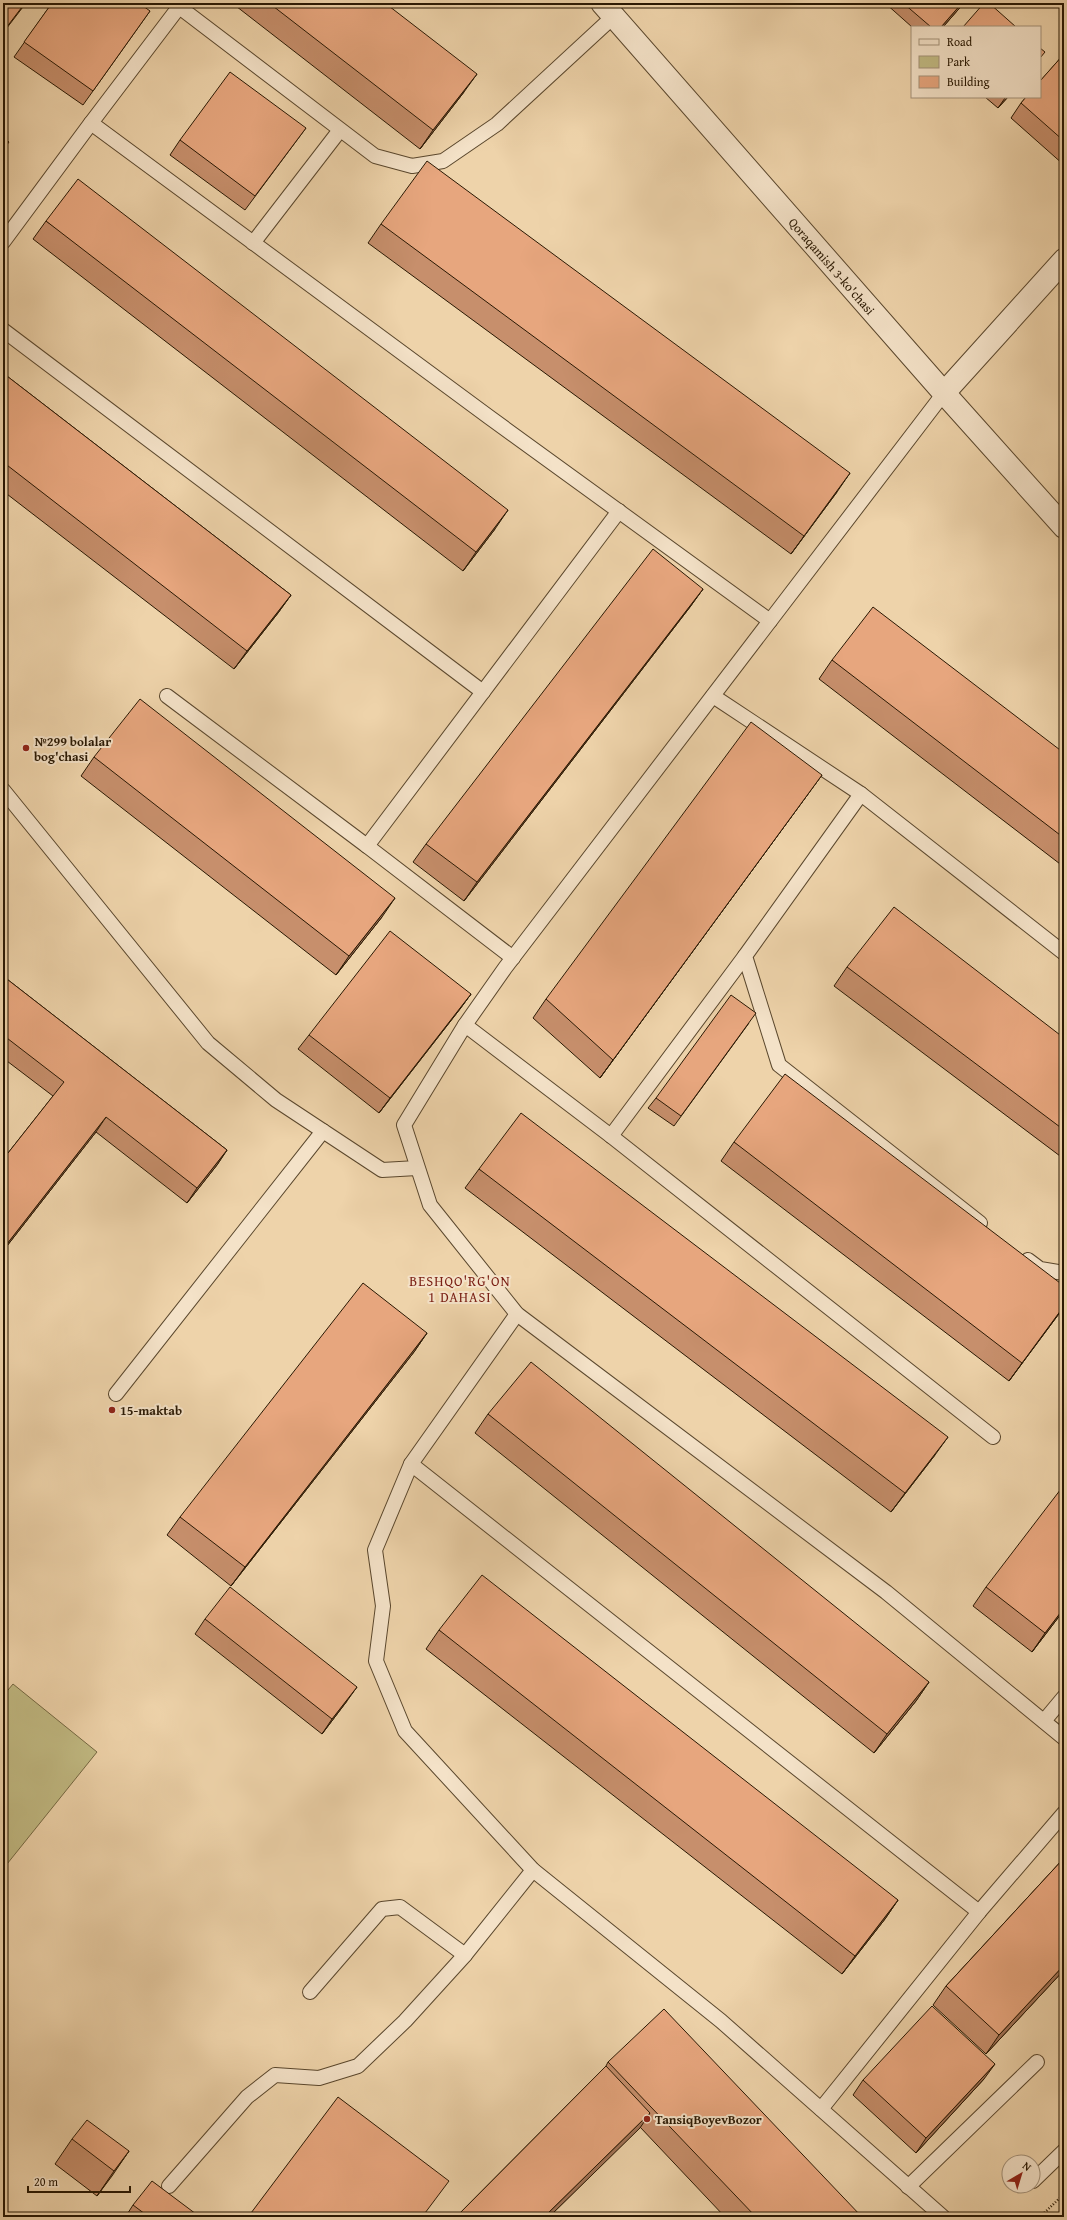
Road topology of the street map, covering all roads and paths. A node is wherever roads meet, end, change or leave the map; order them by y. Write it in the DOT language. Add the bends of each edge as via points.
graph roads {
  1 [pos="176,5"];
  2 [pos="608,9"];
  3 [pos="91,124"];
  4 [pos="340,130"];
  5 [pos="3,242"];
  6 [pos="253,243"];
  7 [pos="1064,260"];
  8 [pos="3,330"];
  9 [pos="944,393"];
  10 [pos="619,511"];
  11 [pos="1064,527"];
  12 [pos="770,621"];
  13 [pos="483,692"];
  14 [pos="167,696"];
  15 [pos="713,696"];
  16 [pos="3,790"];
  17 [pos="861,794"];
  18 [pos="367,846"];
  19 [pos="1064,953"];
  20 [pos="745,956"];
  21 [pos="513,958"];
  22 [pos="465,1025"];
  23 [pos="323,1131"];
  24 [pos="611,1136"];
  25 [pos="417,1168"];
  26 [pos="990,1230"];
  27 [pos="1015,1250"];
  28 [pos="1064,1274"];
  29 [pos="517,1314"];
  30 [pos="116,1394"];
  31 [pos="993,1437"];
  32 [pos="411,1464"];
  33 [pos="1064,1697"];
  34 [pos="1044,1721"];
  35 [pos="1064,1738"];
  36 [pos="1064,1813"];
  37 [pos="533,1870"];
  38 [pos="979,1912"];
  39 [pos="465,1955"];
  40 [pos="310,1992"];
  41 [pos="1037,2062"];
  42 [pos="821,2109"];
  43 [pos="1064,2151"];
  44 [pos="1041,2173"];
  45 [pos="169,2186"];
  46 [pos="908,2187"];
  47 [pos="1064,2194"];
  48 [pos="943,2217"];
  49 [pos="1040,2217"];
  1 -- 3 [label="lane"];
  1 -- 4 [label="lane"];
  2 -- 4 [label="lane" via="497,124 443,161 412,166 375,156"];
  2 -- 9 [label="street, Qoraqamish 3-ko'chasi"];
  3 -- 5 [label="lane"];
  3 -- 6 [label="lane"];
  4 -- 6 [label="lane"];
  6 -- 10 [label="lane"];
  7 -- 9 [label="street"];
  8 -- 13 [label="lane"];
  9 -- 11 [label="street, Qoraqamish 3-ko'chasi"];
  9 -- 12 [label="lane"];
  10 -- 12 [label="lane"];
  10 -- 13 [label="lane"];
  12 -- 15 [label="lane"];
  13 -- 18 [label="lane"];
  14 -- 18 [label="lane"];
  15 -- 17 [label="lane"];
  15 -- 21 [label="lane"];
  16 -- 23 [label="lane" via="208,1043 276,1100"];
  17 -- 19 [label="lane"];
  17 -- 20 [label="lane"];
  18 -- 21 [label="lane"];
  20 -- 24 [label="lane"];
  20 -- 26 [label="lane" via="779,1065"];
  21 -- 22 [label="lane"];
  22 -- 24 [label="lane"];
  22 -- 25 [label="lane" via="404,1125"];
  23 -- 25 [label="lane" via="382,1170"];
  23 -- 30 [label="lane"];
  24 -- 31 [label="lane"];
  25 -- 29 [label="lane" via="430,1205"];
  27 -- 28 [label="lane" via="1040,1269"];
  29 -- 32 [label="lane"];
  29 -- 34 [label="lane" via="886,1592"];
  32 -- 37 [label="lane" via="375,1550 383,1606 376,1662 405,1731"];
  32 -- 38 [label="lane"];
  33 -- 34 [label="lane"];
  34 -- 35 [label="lane"];
  36 -- 38 [label="lane"];
  37 -- 39 [label="lane"];
  37 -- 42 [label="lane" via="721,2021"];
  38 -- 42 [label="lane"];
  39 -- 40 [label="lane" via="400,1907 382,1909"];
  39 -- 45 [label="lane" via="405,2021 358,2066 319,2078 275,2075 247,2097"];
  41 -- 46 [label="lane"];
  42 -- 46 [label="lane"];
  43 -- 44 [label="lane"];
  46 -- 48 [label="lane"];
  47 -- 49 [label="path"];
}
